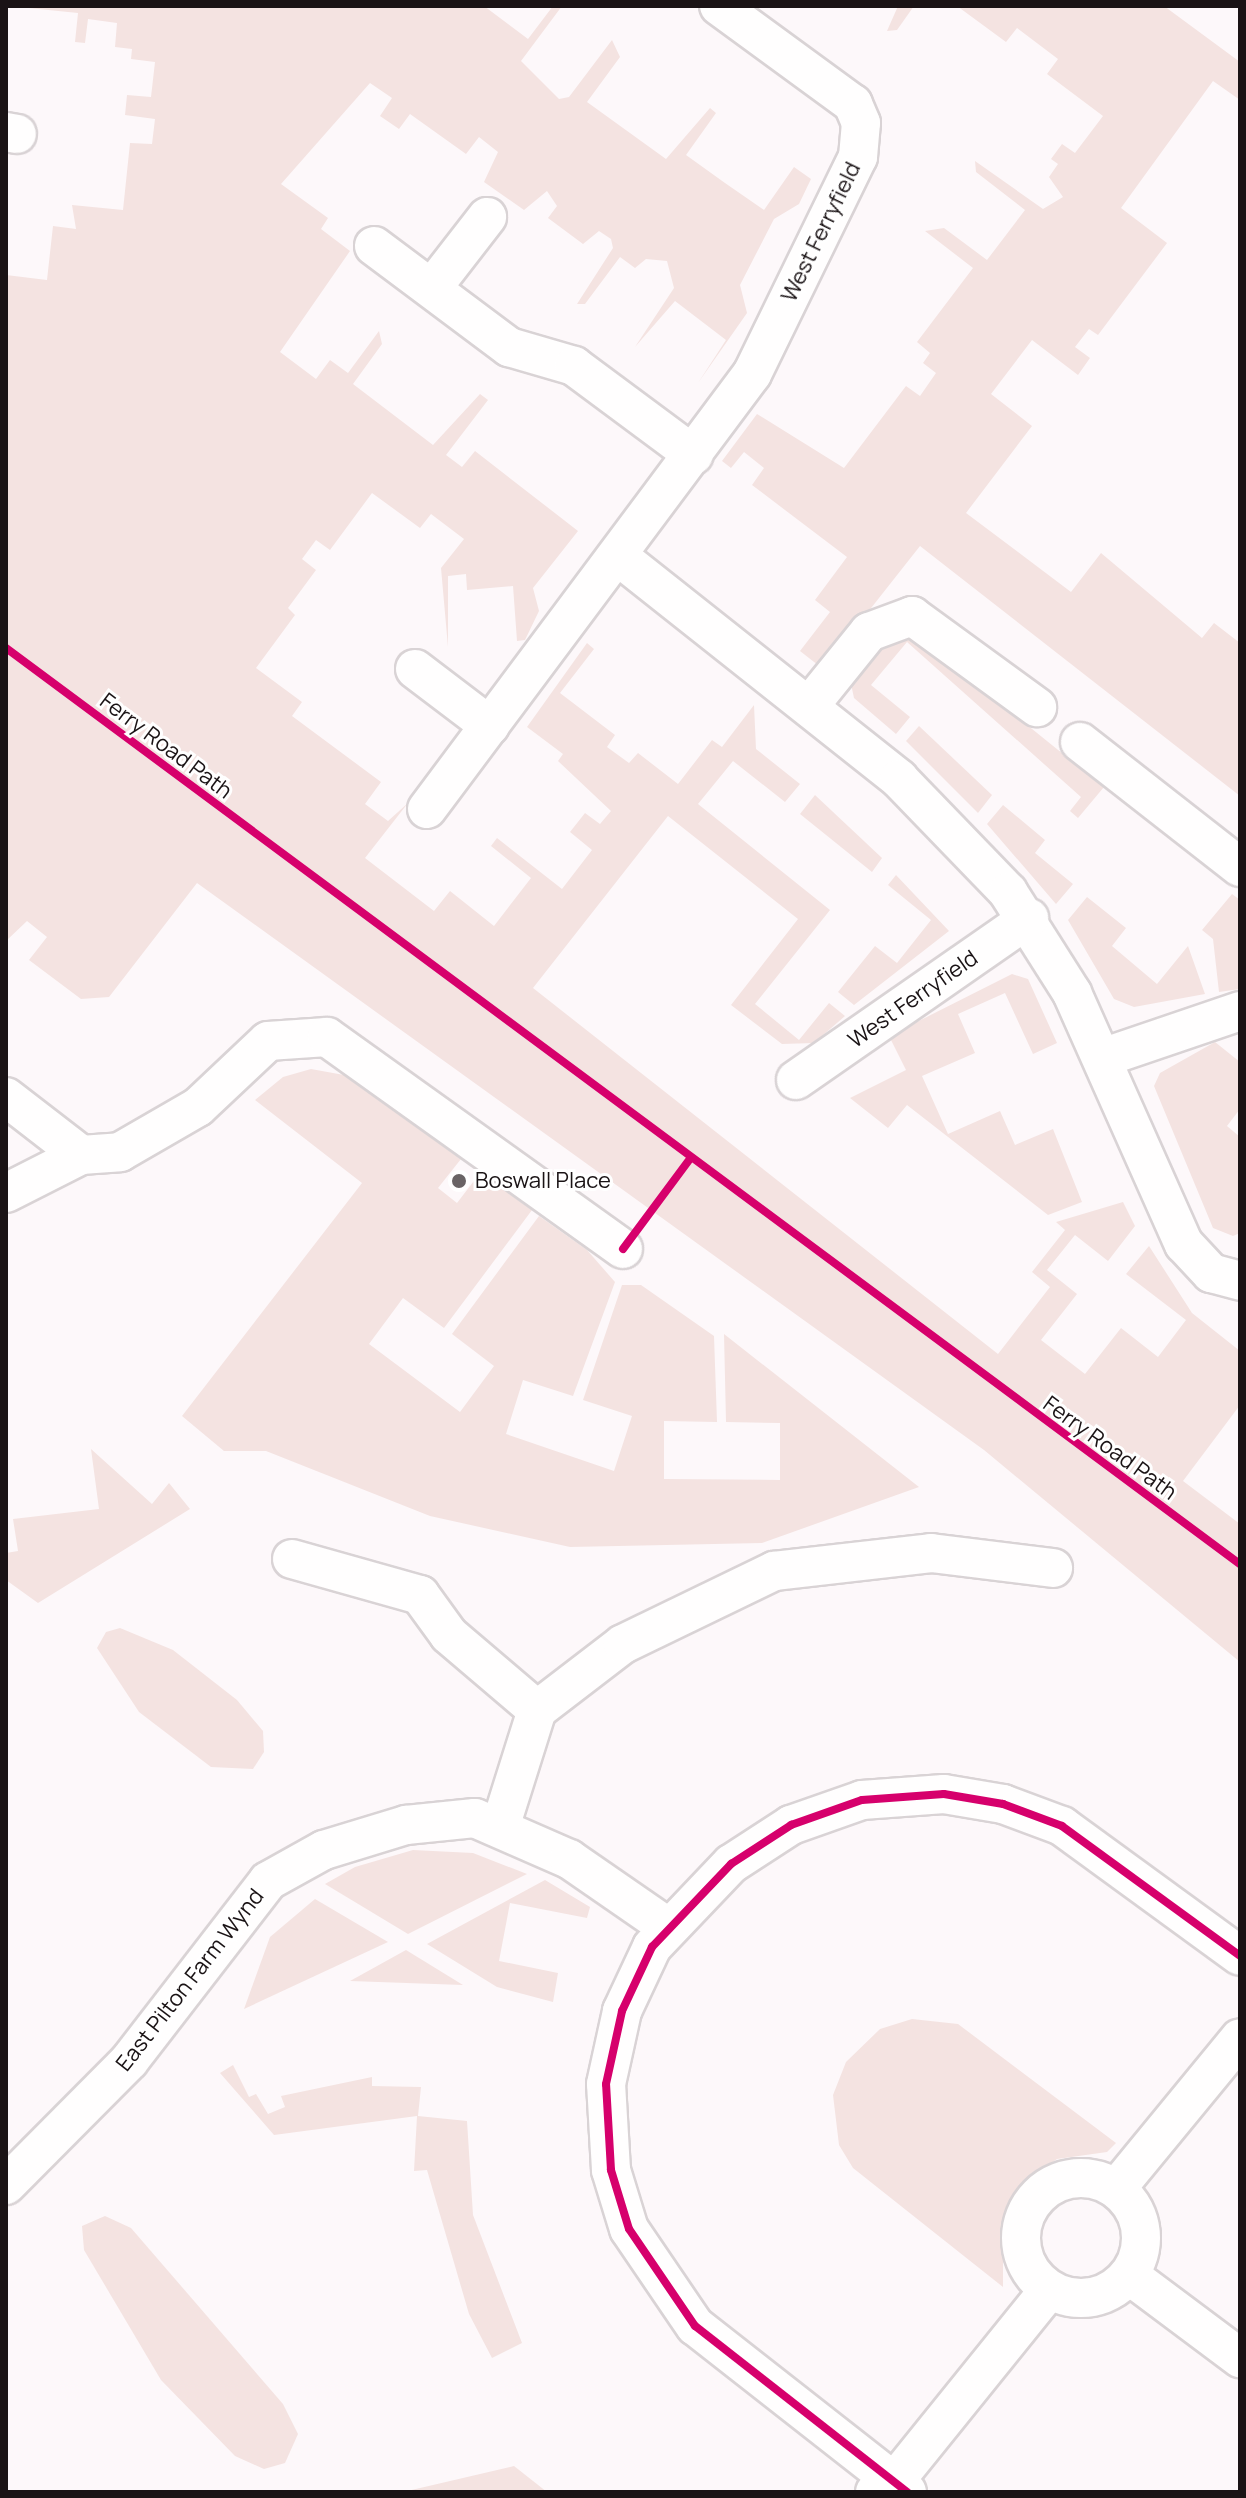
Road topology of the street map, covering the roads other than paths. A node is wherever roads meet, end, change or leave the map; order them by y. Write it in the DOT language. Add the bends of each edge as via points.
graph roads {
  1 [pos="719,6"];
  2 [pos="487,217"];
  3 [pos="374,246"];
  4 [pos="432,288"];
  5 [pos="694,455"];
  6 [pos="618,556"];
  7 [pos="415,669"];
  8 [pos="810,705"];
  9 [pos="1037,707"];
  10 [pos="490,726"];
  11 [pos="1080,742"];
  12 [pos="427,809"];
  13 [pos="1240,867"];
  14 [pos="1029,918"];
  15 [pos="1240,1011"];
  16 [pos="1102,1058"];
  17 [pos="796,1080"];
  18 [pos="6,1097"];
  19 [pos="81,1155"];
  20 [pos="6,1193"];
  21 [pos="623,1249"];
  22 [pos="1240,1281"];
  23 [pos="292,1559"];
  24 [pos="1053,1568"];
  25 [pos="537,1710"];
  26 [pos="501,1824"];
  27 [pos="666,1926"];
  28 [pos="1240,1956"];
  29 [pos="1240,2038"];
  30 [pos="6,2185"];
  31 [pos="1116,2189"];
  32 [pos="1129,2275"];
  33 [pos="1049,2290"];
  34 [pos="1240,2358"];
  35 [pos="892,2489"];
  1 -- 5 [label="street, West Ferryfield" via="835,87 853,104 862,140 761,357"];
  2 -- 4 [label="street"];
  3 -- 4 [label="street"];
  4 -- 5 [label="street" via="509,347 583,372"];
  5 -- 6 [label="street, West Ferryfield"];
  6 -- 8 [label="street"];
  6 -- 10 [label="street, West Ferryfield"];
  7 -- 10 [label="street"];
  8 -- 9 [label="street" via="869,632 912,616"];
  8 -- 14 [label="street" via="941,818"];
  10 -- 12 [label="street, West Ferryfield"];
  11 -- 13 [label="street"];
  14 -- 16 [label="street"];
  14 -- 17 [label="street, West Ferryfield"];
  15 -- 16 [label="street"];
  16 -- 22 [label="street" via="1184,1244 1211,1273"];
  18 -- 19 [label="street"];
  19 -- 20 [label="street"];
  19 -- 21 [label="street" via="120,1152 165,1131 243,1059 297,1034 347,1045"];
  23 -- 25 [label="street" via="420,1595 449,1635"];
  24 -- 25 [label="street" via="931,1553 774,1571 623,1644"];
  25 -- 26 [label="street"];
  26 -- 27 [label="street, East Pilton Farm Wynd" via="615,1885"];
  26 -- 30 [label="street, East Pilton Farm Wynd" via="475,1818 406,1825 284,1869 251,1900 129,2061"];
  27 -- 28 [label="street" via="731,1864 791,1825 862,1800 944,1794 1003,1804 1062,1826"];
  27 -- 35 [label="street" via="622,2011 608,2066 607,2145 629,2229 695,2326"];
  29 -- 31 [label="street"];
  31 -- 32 [label="street" via="1138,2219 1138,2258"];
  31 -- 33 [label="street" via="1079,2178 1060,2181 1030,2205 1022,2223 1024,2261"];
  32 -- 33 [label="street" via="1083,2299"];
  32 -- 34 [label="street"];
  33 -- 35 [label="street"];
}
